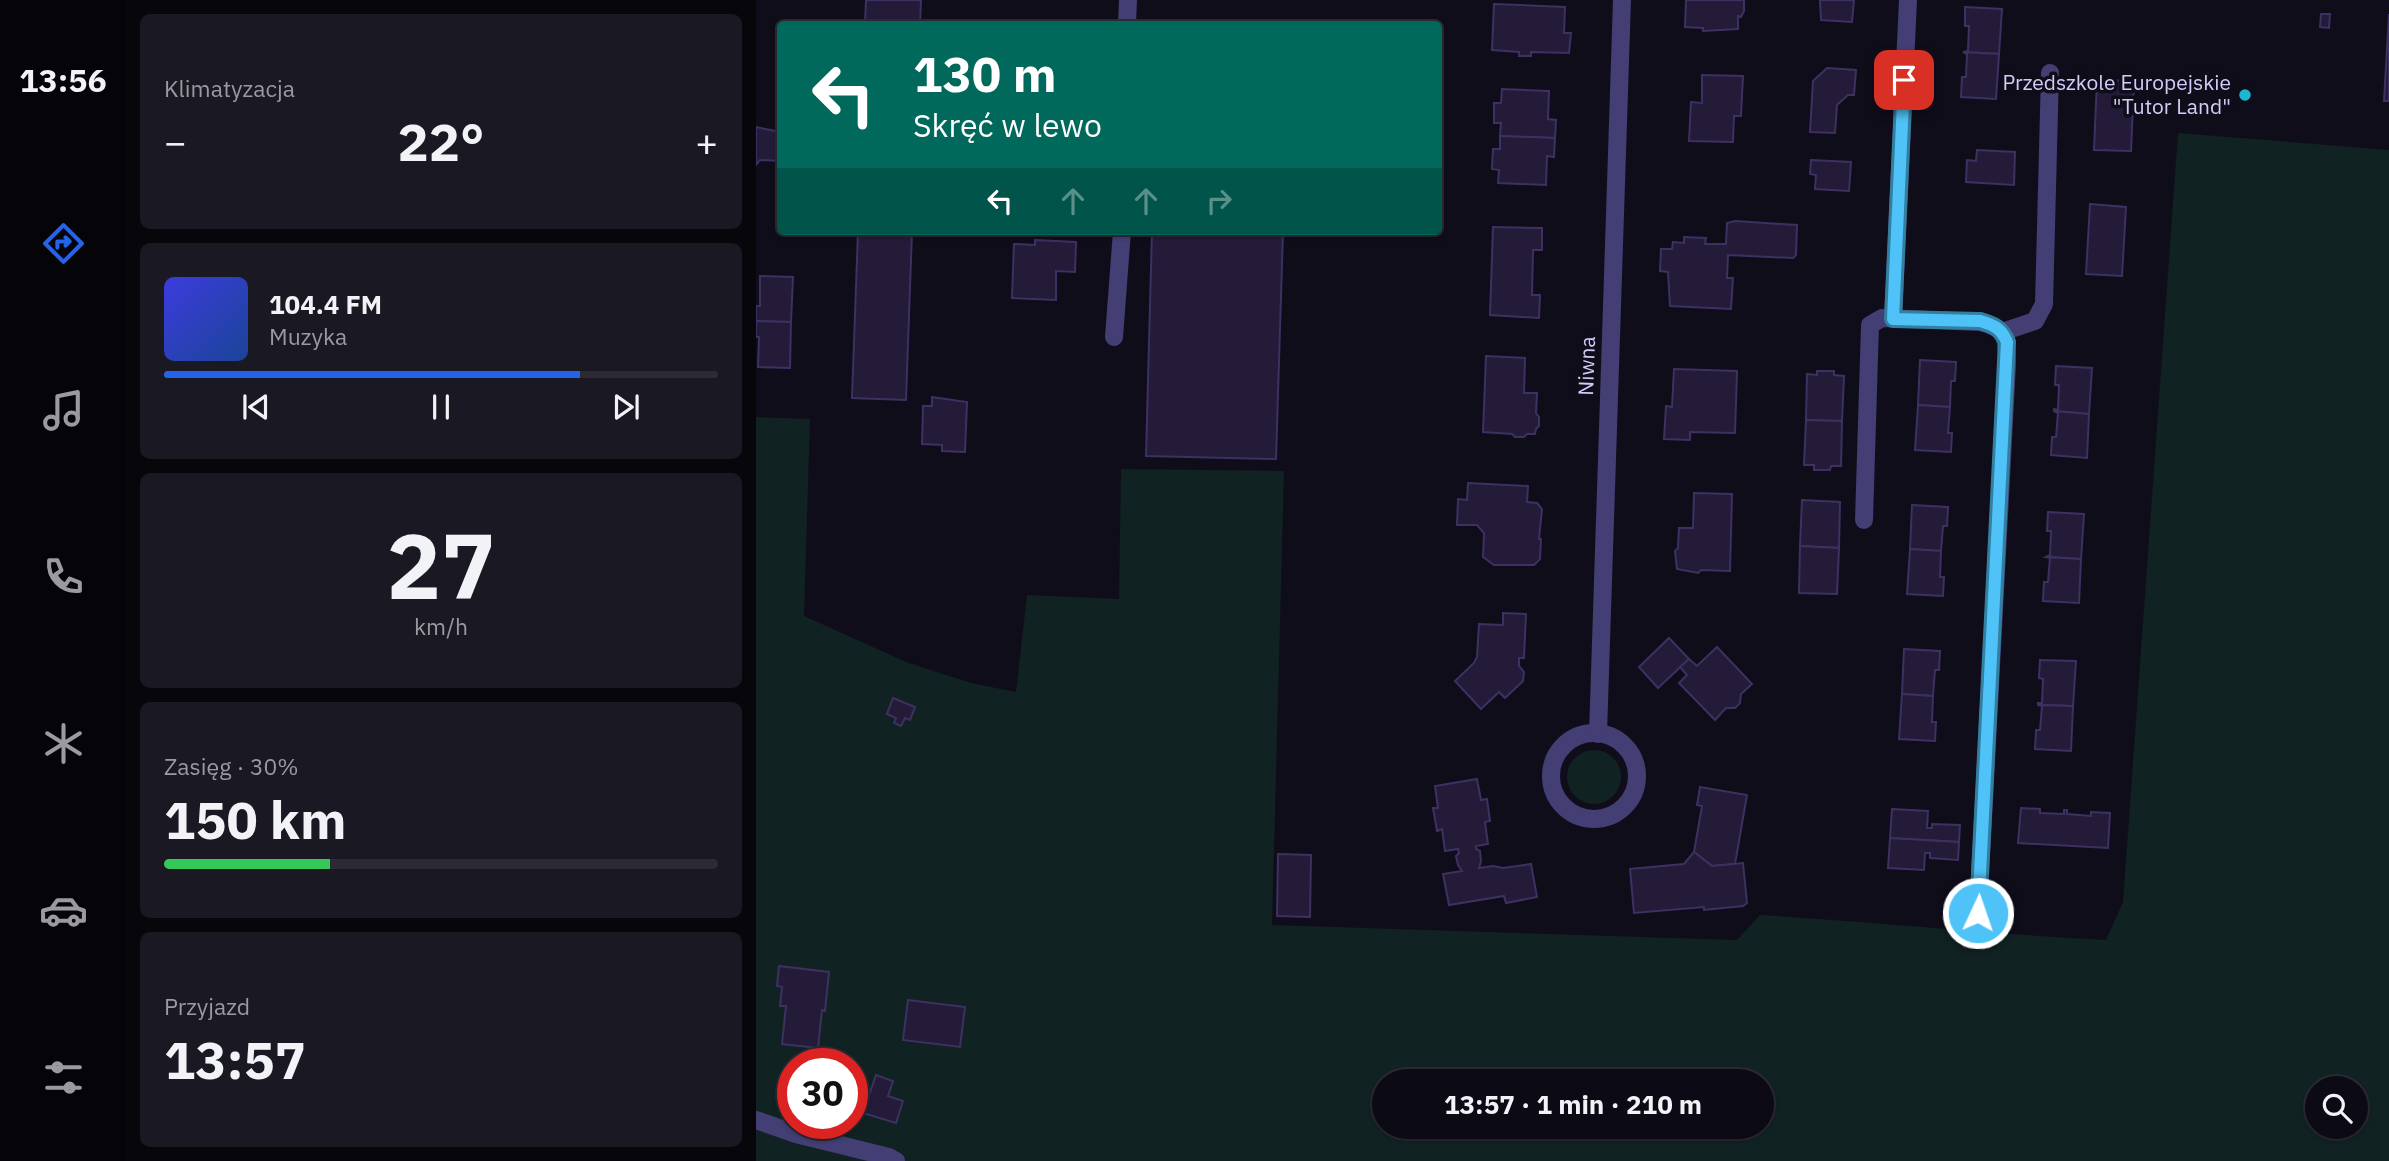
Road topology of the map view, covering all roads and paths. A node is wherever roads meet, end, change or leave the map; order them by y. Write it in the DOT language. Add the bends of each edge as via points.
graph roads {
  1 [pos="1128,0"];
  2 [pos="1622,0"];
  3 [pos="1908,0"];
  4 [pos="1127,21"];
  5 [pos="2050,73"];
  6 [pos="1122,235"];
  7 [pos="1893,319"];
  8 [pos="2002,332"];
  9 [pos="1114,337"];
  10 [pos="1864,520"];
  11 [pos="1598,734"];
  12 [pos="1978,913"];
  13 [pos="756,1120"];
  14 [pos="896,1161"];
  1 -- 4 [label="street"];
  2 -- 11 [label="street, Niwna"];
  3 -- 7 [label="street"];
  5 -- 8 [label="street" via="2045,304 2035,321"];
  6 -- 9 [label="street"];
  7 -- 8 [label="street" via="1980,321"];
  7 -- 10 [label="street" via="1882,318 1870,325"];
  8 -- 12 [label="street" via="2007,364"];
  11 -- 11 [label="street" via="1580,735 1565,744 1554,759 1550,776 1565,809 1599,820 1629,802 1636,785 1636,767 1629,751 1615,739"];
  13 -- 14 [label="street"];
}
